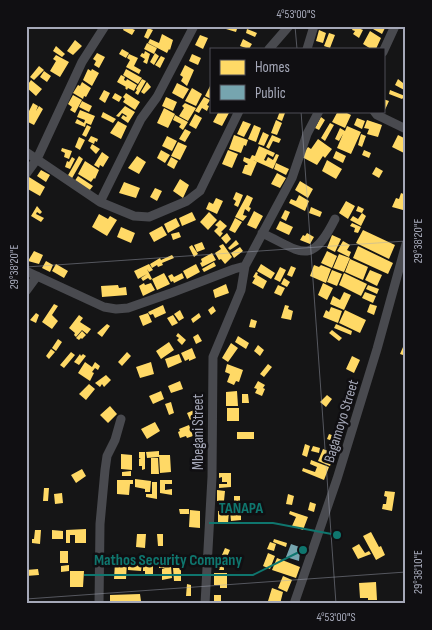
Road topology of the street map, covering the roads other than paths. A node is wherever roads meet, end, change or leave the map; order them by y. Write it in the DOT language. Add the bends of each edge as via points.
graph roads {
  1 [pos="105,26"];
  2 [pos="194,26"];
  3 [pos="289,26"];
  4 [pos="314,26"];
  5 [pos="394,26"];
  6 [pos="270,48"];
  7 [pos="307,48"];
  8 [pos="384,50"];
  9 [pos="239,112"];
  10 [pos="318,112"];
  11 [pos="375,112"];
  12 [pos="406,129"];
  13 [pos="26,152"];
  14 [pos="37,159"];
  15 [pos="26,174"];
  16 [pos="100,202"];
  17 [pos="335,219"];
  18 [pos="262,233"];
  19 [pos="405,247"];
  20 [pos="245,266"];
  21 [pos="26,271"];
  22 [pos="37,276"];
  23 [pos="26,291"];
  24 [pos="121,419"];
  25 [pos="99,604"];
  26 [pos="205,604"];
  27 [pos="294,604"];
  1 -- 14 [label="street" via="82,62"];
  2 -- 16 [label="street"];
  3 -- 6 [label="street"];
  4 -- 7 [label="street"];
  5 -- 8 [label="street"];
  9 -- 16 [label="street" via="195,196 144,218"];
  10 -- 18 [label="street, Mbegani Street" via="292,178"];
  11 -- 12 [label="street"];
  13 -- 14 [label="street"];
  14 -- 15 [label="street"];
  14 -- 16 [label="street"];
  17 -- 18 [label="street" via="319,246 309,251 287,246"];
  18 -- 20 [label="street, Mbegani Street"];
  19 -- 27 [label="street, Bagamoyo Street" via="343,461"];
  20 -- 22 [label="street" via="171,294 116,310"];
  20 -- 26 [label="street, Mbegani Street" via="241,290 213,357 212,477"];
  21 -- 22 [label="street"];
  22 -- 23 [label="street"];
  24 -- 25 [label="street" via="105,470 100,524"];
}
